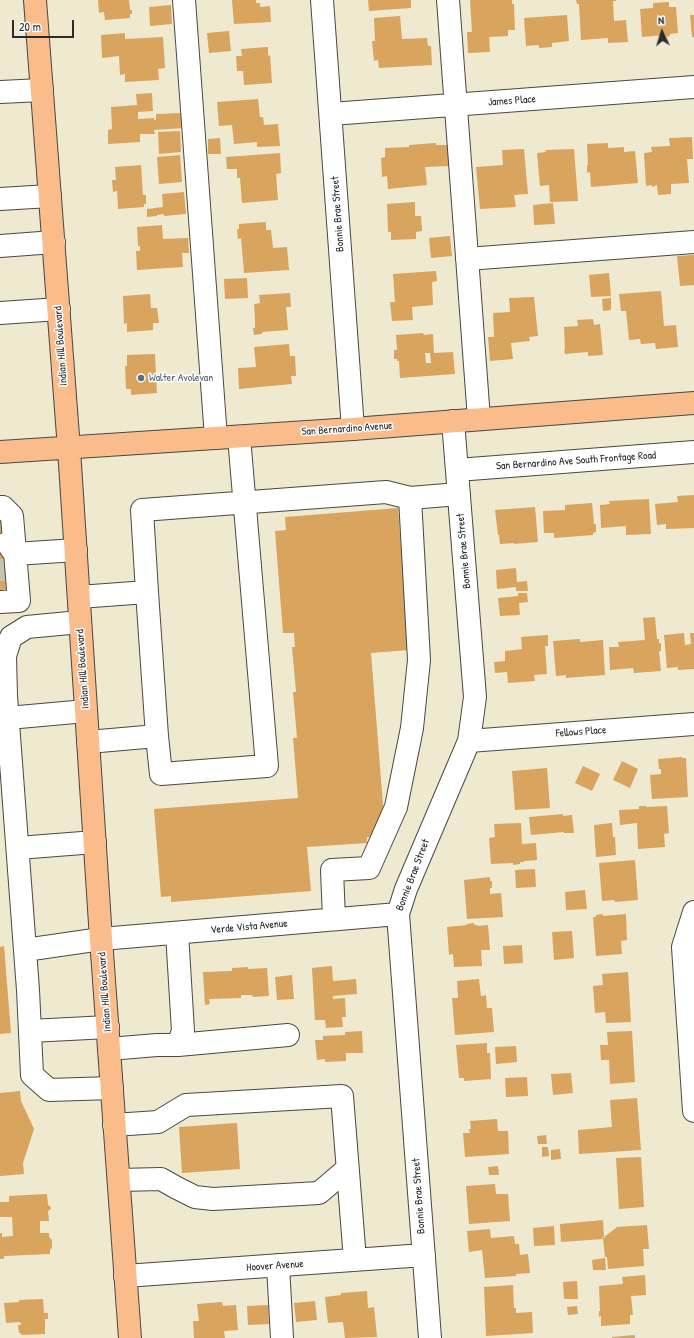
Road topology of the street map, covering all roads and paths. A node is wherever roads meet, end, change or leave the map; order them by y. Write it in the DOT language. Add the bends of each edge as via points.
graph roads {
  1 [pos="35,0"];
  2 [pos="184,0"];
  3 [pos="322,0"];
  4 [pos="448,0"];
  5 [pos="694,87"];
  6 [pos="42,90"];
  7 [pos="0,92"];
  8 [pos="456,105"];
  9 [pos="331,114"];
  10 [pos="50,196"];
  11 [pos="0,199"];
  12 [pos="54,242"];
  13 [pos="694,242"];
  14 [pos="0,246"];
  15 [pos="467,259"];
  16 [pos="58,309"];
  17 [pos="0,313"];
  18 [pos="694,403"];
  19 [pos="479,419"];
  20 [pos="453,421"];
  21 [pos="354,429"];
  22 [pos="239,437"];
  23 [pos="216,438"];
  24 [pos="69,448"];
  25 [pos="0,452"];
  26 [pos="694,452"];
  27 [pos="457,470"];
  28 [pos="459,494"];
  29 [pos="410,498"];
  30 [pos="245,503"];
  31 [pos="0,507"];
  32 [pos="76,550"];
  33 [pos="8,554"];
  34 [pos="147,592"];
  35 [pos="79,597"];
  36 [pos="0,602"];
  37 [pos="80,622"];
  38 [pos="86,711"];
  39 [pos="8,718"];
  40 [pos="694,724"];
  41 [pos="157,736"];
  42 [pos="469,741"];
  43 [pos="88,742"];
  44 [pos="95,842"];
  45 [pos="18,848"];
  46 [pos="694,912"];
  47 [pos="398,914"];
  48 [pos="334,919"];
  49 [pos="177,933"];
  50 [pos="101,939"];
  51 [pos="25,950"];
  52 [pos="108,1027"];
  53 [pos="30,1031"];
  54 [pos="288,1035"];
  55 [pos="178,1045"];
  56 [pos="109,1049"];
  57 [pos="112,1088"];
  58 [pos="694,1111"];
  59 [pos="114,1125"];
  60 [pos="347,1169"];
  61 [pos="118,1180"];
  62 [pos="424,1255"];
  63 [pos="355,1260"];
  64 [pos="278,1266"];
  65 [pos="125,1276"];
  66 [pos="130,1338"];
  67 [pos="282,1338"];
  68 [pos="430,1338"];
  1 -- 6 [label="main road, Indian Hill Boulevard"];
  2 -- 23 [label="street"];
  3 -- 9 [label="street, Bonnie Brae Street"];
  4 -- 8 [label="street"];
  5 -- 8 [label="street, James Place"];
  6 -- 7 [label="street"];
  6 -- 10 [label="main road, Indian Hill Boulevard"];
  8 -- 9 [label="street, James Place"];
  8 -- 15 [label="street"];
  9 -- 21 [label="street, Bonnie Brae Street"];
  10 -- 11 [label="street"];
  10 -- 12 [label="main road, Indian Hill Boulevard"];
  12 -- 14 [label="street"];
  12 -- 16 [label="main road, Indian Hill Boulevard"];
  13 -- 15 [label="street"];
  15 -- 19 [label="street"];
  16 -- 17 [label="street"];
  16 -- 24 [label="main road, Indian Hill Boulevard"];
  18 -- 19 [label="main road, San Bernardino Avenue"];
  19 -- 20 [label="main road, San Bernardino Avenue"];
  20 -- 21 [label="main road, San Bernardino Avenue"];
  20 -- 27 [label="street, Bonnie Brae Street"];
  21 -- 22 [label="main road, San Bernardino Avenue"];
  22 -- 23 [label="main road, San Bernardino Avenue"];
  22 -- 30 [label="street"];
  23 -- 24 [label="main road, San Bernardino Avenue"];
  24 -- 25 [label="main road, San Bernardino Avenue"];
  24 -- 32 [label="main road, Indian Hill Boulevard"];
  26 -- 27 [label="street, San Bernardino Ave South Frontage Road"];
  27 -- 28 [label="street, Bonnie Brae Street"];
  28 -- 29 [label="street"];
  28 -- 42 [label="street, Bonnie Brae Street" via="475,697"];
  29 -- 30 [label="street" via="386,492"];
  29 -- 48 [label="street" via="420,660 412,728 396,807 368,868 332,870"];
  30 -- 34 [label="street" via="142,510"];
  30 -- 41 [label="street" via="267,766 161,774"];
  31 -- 33 [label="street" via="12,516"];
  32 -- 33 [label="street"];
  32 -- 35 [label="main road, Indian Hill Boulevard"];
  33 -- 36 [label="street" via="19,601"];
  34 -- 35 [label="street"];
  34 -- 41 [label="street"];
  35 -- 37 [label="main road, Indian Hill Boulevard"];
  37 -- 38 [label="main road, Indian Hill Boulevard"];
  37 -- 39 [label="street" via="27,627 11,637 5,656"];
  38 -- 39 [label="street"];
  38 -- 43 [label="main road, Indian Hill Boulevard"];
  39 -- 45 [label="street"];
  40 -- 42 [label="street, Fellows Place"];
  41 -- 43 [label="street"];
  42 -- 47 [label="street, Bonnie Brae Street" via="406,889"];
  43 -- 44 [label="main road, Indian Hill Boulevard"];
  44 -- 45 [label="street"];
  44 -- 50 [label="main road, Indian Hill Boulevard"];
  45 -- 51 [label="street"];
  46 -- 58 [label="street" via="683,947"];
  47 -- 48 [label="street, Verde Vista Avenue"];
  47 -- 62 [label="street, Bonnie Brae Street"];
  48 -- 49 [label="street, Verde Vista Avenue"];
  49 -- 50 [label="street, Verde Vista Avenue"];
  49 -- 55 [label="street" via="183,1031"];
  50 -- 51 [label="street, Verde Vista Avenue"];
  50 -- 52 [label="main road, Indian Hill Boulevard"];
  51 -- 53 [label="street"];
  52 -- 53 [label="street"];
  52 -- 56 [label="main road, Indian Hill Boulevard"];
  53 -- 57 [label="street" via="32,1075 49,1090"];
  54 -- 55 [label="street"];
  55 -- 56 [label="street"];
  56 -- 57 [label="main road, Indian Hill Boulevard"];
  57 -- 59 [label="main road, Indian Hill Boulevard"];
  59 -- 60 [label="street" via="158,1122 186,1105 342,1096"];
  59 -- 61 [label="main road, Indian Hill Boulevard"];
  60 -- 61 [label="street" via="319,1193 213,1199 195,1197 161,1178"];
  60 -- 63 [label="street"];
  61 -- 65 [label="main road, Indian Hill Boulevard"];
  62 -- 63 [label="street, Hoover Avenue"];
  62 -- 68 [label="street, Bonnie Brae Street"];
  63 -- 64 [label="street, Hoover Avenue"];
  64 -- 65 [label="street, Hoover Avenue"];
  64 -- 67 [label="street"];
  65 -- 66 [label="main road, Indian Hill Boulevard"];
}
